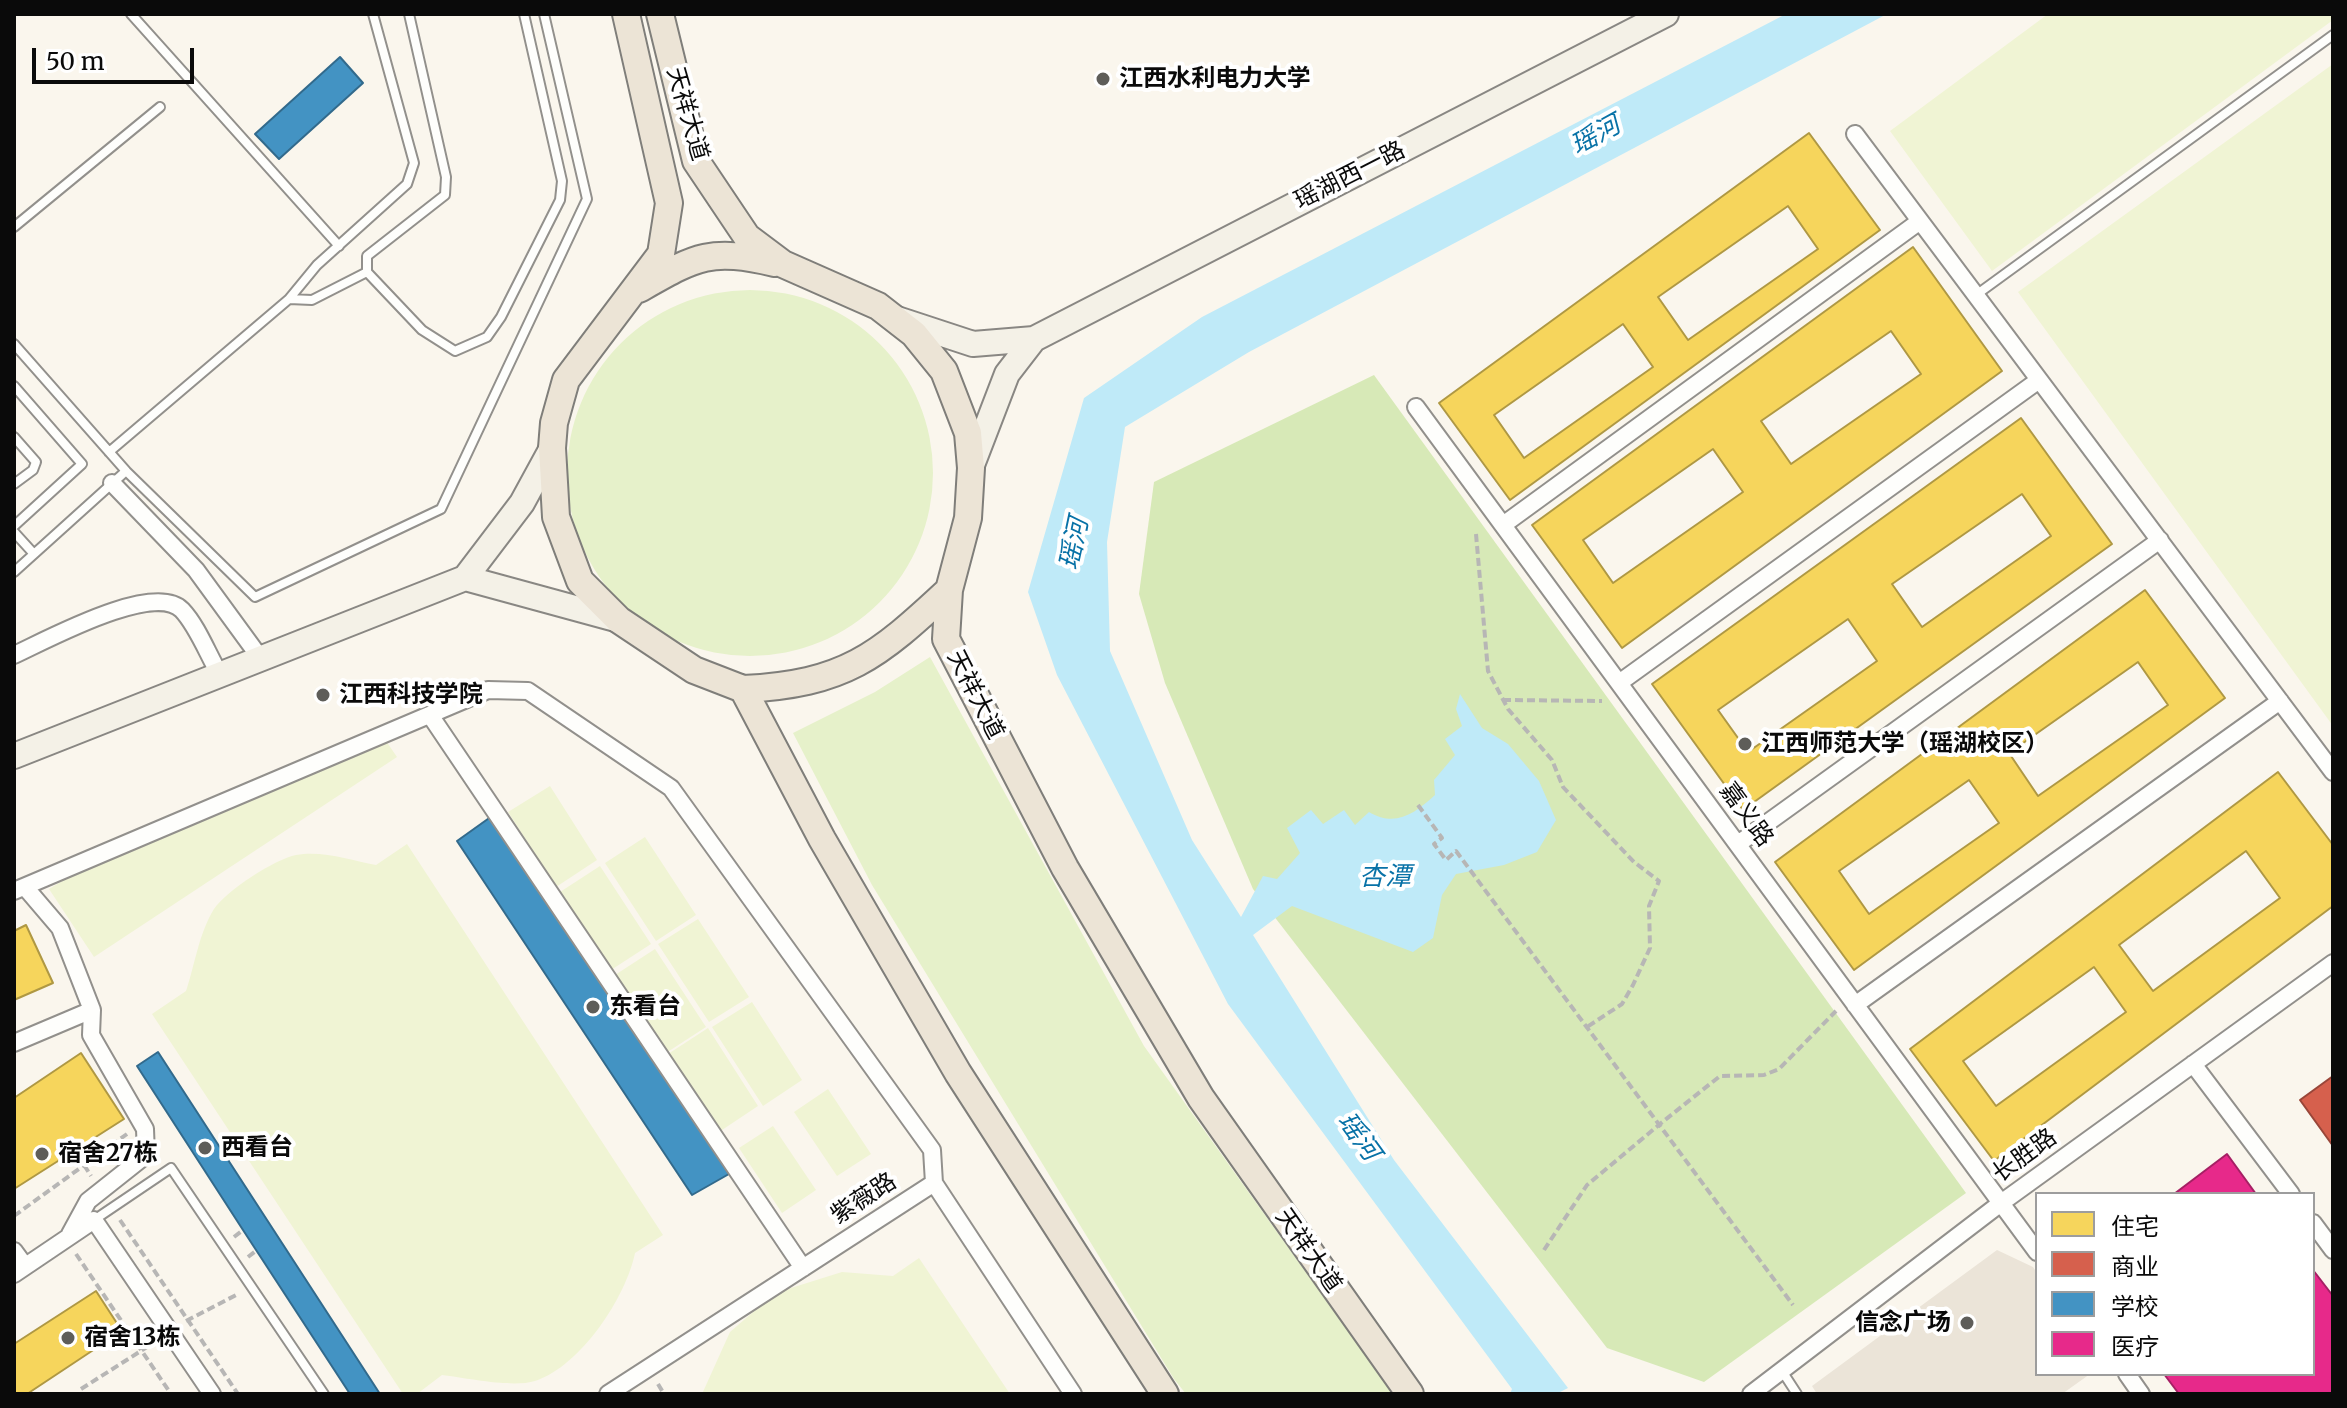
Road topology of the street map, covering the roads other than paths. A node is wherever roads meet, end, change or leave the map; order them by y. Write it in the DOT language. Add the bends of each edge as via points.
graph roads {
  1 [pos="131,14"];
  2 [pos="373,14"];
  3 [pos="409,14"];
  4 [pos="524,14"];
  5 [pos="544,14"];
  6 [pos="626,14"];
  7 [pos="660,14"];
  8 [pos="1666,14"];
  9 [pos="2333,35"];
  10 [pos="160,107"];
  11 [pos="1855,134"];
  12 [pos="1920,221"];
  13 [pos="14,227"];
  14 [pos="339,246"];
  15 [pos="783,264"];
  16 [pos="367,272"];
  17 [pos="631,294"];
  18 [pos="1976,295"];
  19 [pos="289,299"];
  20 [pos="894,319"];
  21 [pos="1034,339"];
  22 [pos="14,344"];
  23 [pos="2039,380"];
  24 [pos="14,386"];
  25 [pos="1416,407"];
  26 [pos="14,437"];
  27 [pos="552,448"];
  28 [pos="109,452"];
  29 [pos="971,468"];
  30 [pos="126,471"];
  31 [pos="112,483"];
  32 [pos="14,484"];
  33 [pos="1503,525"];
  34 [pos="14,529"];
  35 [pos="2160,540"];
  36 [pos="34,554"];
  37 [pos="14,572"];
  38 [pos="465,578"];
  39 [pos="949,590"];
  40 [pos="619,620"];
  41 [pos="14,655"];
  42 [pos="261,659"];
  43 [pos="220,675"];
  44 [pos="1619,683"];
  45 [pos="743,689"];
  46 [pos="2280,701"];
  47 [pos="430,715"];
  48 [pos="14,756"];
  49 [pos="2333,772"];
  50 [pos="1738,844"];
  51 [pos="20,889"];
  52 [pos="2333,963"];
  53 [pos="1855,1005"];
  54 [pos="92,1010"];
  55 [pos="14,1043"];
  56 [pos="2193,1064"];
  57 [pos="934,1183"];
  58 [pos="2289,1192"];
  59 [pos="2001,1203"];
  60 [pos="94,1220"];
  61 [pos="2315,1226"];
  62 [pos="67,1238"];
  63 [pos="2035,1249"];
  64 [pos="2333,1250"];
  65 [pos="14,1251"];
  66 [pos="803,1268"];
  67 [pos="19,1270"];
  68 [pos="1782,1371"];
  69 [pos="2128,1376"];
  70 [pos="212,1394"];
  71 [pos="324,1394"];
  72 [pos="608,1394"];
  73 [pos="1073,1394"];
  74 [pos="1165,1394"];
  75 [pos="1410,1394"];
  76 [pos="1751,1394"];
  77 [pos="1797,1394"];
  78 [pos="2141,1394"];
  1 -- 14 [label="lane"];
  2 -- 14 [label="lane" via="414,163 407,184"];
  3 -- 16 [label="lane" via="446,177 445,195 367,256"];
  4 -- 16 [label="lane" via="562,181 560,200 501,317 487,337 455,351 422,330"];
  5 -- 30 [label="lane" via="587,199 441,509 255,597"];
  6 -- 17 [label="main road, 天祥大道" via="669,203 661,254"];
  7 -- 15 [label="main road, 天祥大道" via="696,161 747,237"];
  8 -- 21 [label="street, 瑶湖西一路"];
  9 -- 18 [label="lane"];
  10 -- 13 [label="lane"];
  11 -- 12 [label="street"];
  12 -- 18 [label="street"];
  12 -- 33 [label="street"];
  14 -- 19 [label="lane"];
  15 -- 17 [label="main road" via="731,253 701,258"];
  15 -- 20 [label="main road, 天祥大道" via="878,306"];
  16 -- 19 [label="lane" via="312,300"];
  17 -- 27 [label="main road, 天祥大道" via="566,380"];
  18 -- 23 [label="street"];
  19 -- 28 [label="lane"];
  20 -- 21 [label="street" via="973,344"];
  20 -- 29 [label="main road, 天祥大道" via="914,334 944,371 968,433"];
  21 -- 29 [label="street" via="1007,374"];
  22 -- 28 [label="lane"];
  23 -- 35 [label="street"];
  23 -- 44 [label="street"];
  24 -- 34 [label="lane" via="82,464"];
  25 -- 33 [label="street, 嘉义路"];
  26 -- 32 [label="lane" via="36,462"];
  27 -- 38 [label="street" via="522,503"];
  27 -- 40 [label="main road, 天祥大道" via="556,517 580,581"];
  28 -- 30 [label="lane"];
  29 -- 39 [label="main road, 天祥大道" via="968,518"];
  30 -- 31 [label="lane"];
  31 -- 36 [label="lane"];
  31 -- 42 [label="street" via="196,570"];
  33 -- 44 [label="street, 嘉义路"];
  34 -- 36 [label="lane"];
  35 -- 46 [label="street"];
  35 -- 50 [label="street"];
  36 -- 37 [label="lane"];
  38 -- 40 [label="street"];
  38 -- 42 [label="street"];
  39 -- 45 [label="main road" via="895,641 856,666 794,687"];
  39 -- 75 [label="main road, 天祥大道" via="946,639 1065,868 1201,1098"];
  40 -- 45 [label="main road, 天祥大道" via="694,670"];
  41 -- 43 [label="street" via="127,605 164,602 181,608"];
  42 -- 43 [label="street"];
  43 -- 48 [label="street"];
  44 -- 50 [label="street, 嘉义路"];
  45 -- 74 [label="main road" via="822,839 958,1073"];
  46 -- 49 [label="street"];
  46 -- 53 [label="street"];
  47 -- 51 [label="street"];
  47 -- 57 [label="street" via="488,690 528,691 671,788 932,1150"];
  47 -- 66 [label="street"];
  50 -- 53 [label="street, 嘉义路"];
  51 -- 54 [label="street" via="60,928"];
  52 -- 56 [label="street, 长胜路"];
  53 -- 59 [label="street, 嘉义路"];
  54 -- 55 [label="street"];
  54 -- 62 [label="street" via="91,1035 141,1123 146,1155 88,1201"];
  56 -- 58 [label="street"];
  56 -- 59 [label="street, 长胜路"];
  57 -- 66 [label="street, 紫薇路"];
  57 -- 73 [label="street, 紫薇路"];
  59 -- 63 [label="street, 嘉义路"];
  59 -- 68 [label="street, 长胜路"];
  60 -- 62 [label="street"];
  60 -- 70 [label="street"];
  60 -- 71 [label="lane" via="171,1168"];
  61 -- 64 [label="street"];
  62 -- 67 [label="street"];
  65 -- 67 [label="street"];
  66 -- 72 [label="street, 紫薇路"];
  68 -- 76 [label="street, 长胜路"];
  68 -- 77 [label="lane"];
  69 -- 78 [label="street"];
}
